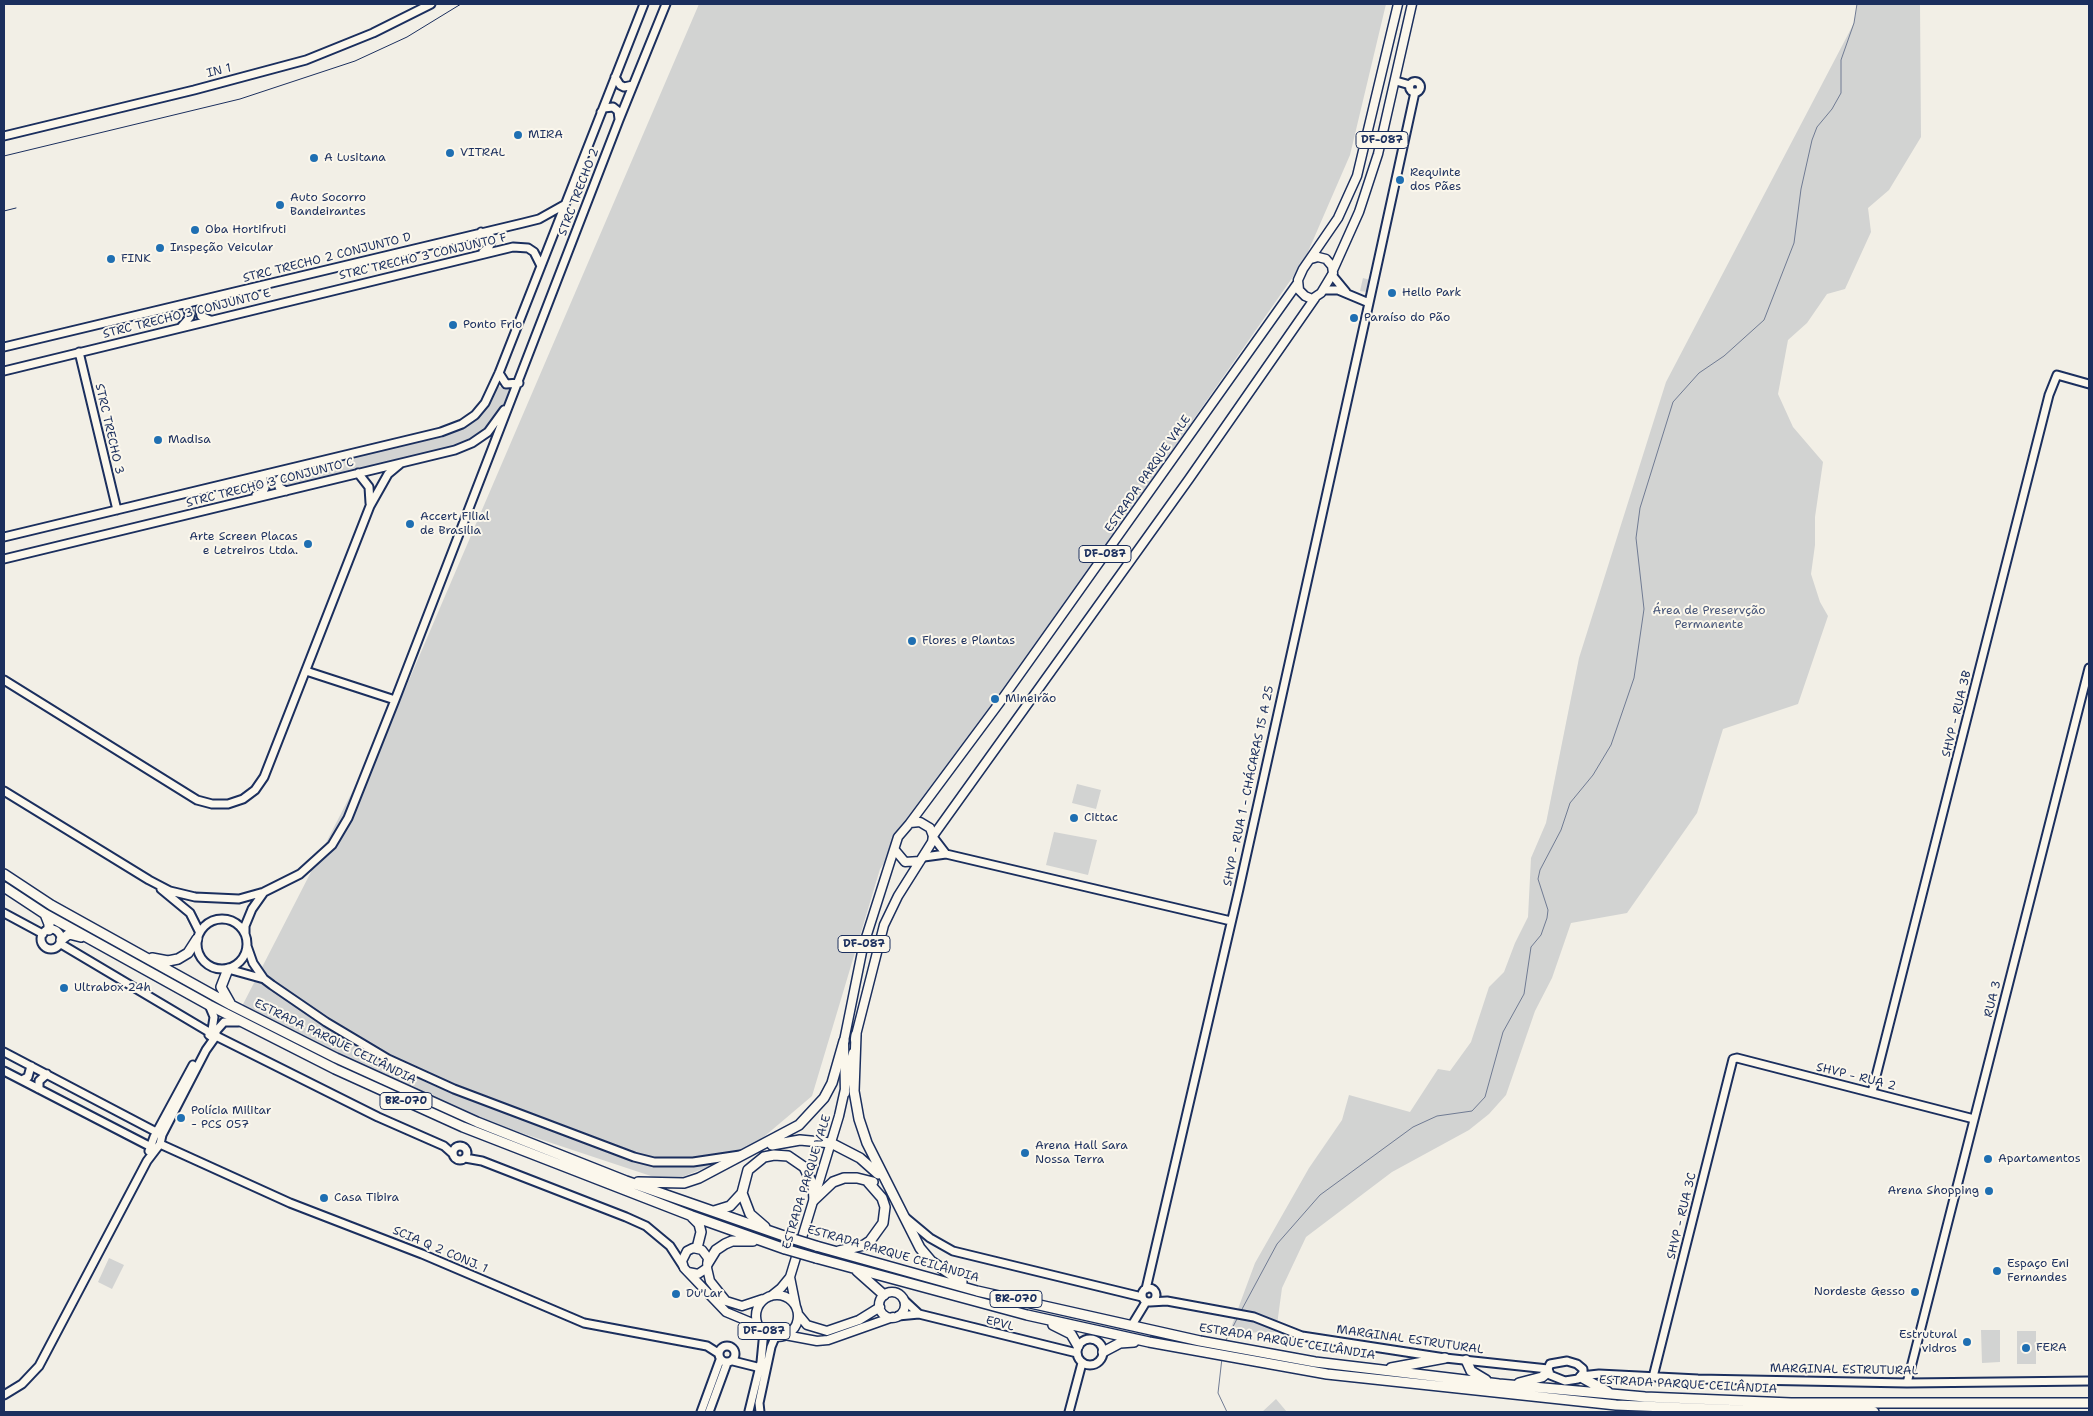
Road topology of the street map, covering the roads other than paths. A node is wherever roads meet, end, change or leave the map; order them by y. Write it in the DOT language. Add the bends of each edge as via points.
graph roads {
  1 [pos="431,4"];
  2 [pos="644,4"];
  3 [pos="666,4"];
  4 [pos="1398,4"];
  5 [pos="1412,4"];
  6 [pos="615,78"];
  7 [pos="1396,81"];
  8 [pos="633,85"];
  9 [pos="600,112"];
  10 [pos="619,120"];
  11 [pos="4,136"];
  12 [pos="565,205"];
  13 [pos="480,232"];
  14 [pos="480,254"];
  15 [pos="1312,259"];
  16 [pos="541,266"];
  17 [pos="1333,273"];
  18 [pos="1297,284"];
  19 [pos="1324,290"];
  20 [pos="1346,293"];
  21 [pos="210,298"];
  22 [pos="301,298"];
  23 [pos="1316,298"];
  24 [pos="1369,303"];
  25 [pos="186,304"];
  26 [pos="213,320"];
  27 [pos="177,328"];
  28 [pos="4,347"];
  29 [pos="79,352"];
  30 [pos="4,370"];
  31 [pos="499,373"];
  32 [pos="2089,384"];
  33 [pos="517,387"];
  34 [pos="400,464"];
  35 [pos="287,470"];
  36 [pos="358,473"];
  37 [pos="262,476"];
  38 [pos="286,491"];
  39 [pos="230,505"];
  40 [pos="370,506"];
  41 [pos="117,510"];
  42 [pos="4,537"];
  43 [pos="4,559"];
  44 [pos="2089,668"];
  45 [pos="306,671"];
  46 [pos="4,680"];
  47 [pos="395,700"];
  48 [pos="4,791"];
  49 [pos="910,823"];
  50 [pos="933,836"];
  51 [pos="895,850"];
  52 [pos="946,854"];
  53 [pos="922,859"];
  54 [pos="4,874"];
  55 [pos="149,880"];
  56 [pos="4,887"];
  57 [pos="264,892"];
  58 [pos="4,913"];
  59 [pos="45,914"];
  60 [pos="1231,921"];
  61 [pos="46,932"];
  62 [pos="245,933"];
  63 [pos="198,935"];
  64 [pos="61,942"];
  65 [pos="95,942"];
  66 [pos="247,946"];
  67 [pos="143,956"];
  68 [pos="228,969"];
  69 [pos="264,980"];
  70 [pos="209,1005"];
  71 [pos="231,1005"];
  72 [pos="242,1022"];
  73 [pos="213,1034"];
  74 [pos="856,1035"];
  75 [pos="844,1041"];
  76 [pos="4,1052"];
  77 [pos="1733,1059"];
  78 [pos="30,1066"];
  79 [pos="4,1071"];
  80 [pos="47,1074"];
  81 [pos="22,1080"];
  82 [pos="39,1090"];
  83 [pos="1872,1092"];
  84 [pos="845,1093"];
  85 [pos="1974,1119"];
  86 [pos="160,1134"];
  87 [pos="831,1143"];
  88 [pos="155,1147"];
  89 [pos="454,1150"];
  90 [pos="466,1154"];
  91 [pos="743,1154"];
  92 [pos="626,1181"];
  93 [pos="868,1182"];
  94 [pos="887,1184"];
  95 [pos="742,1193"];
  96 [pos="814,1200"];
  97 [pos="900,1211"];
  98 [pos="714,1212"];
  99 [pos="692,1216"];
  100 [pos="771,1232"];
  101 [pos="769,1243"];
  102 [pos="670,1246"];
  103 [pos="697,1248"];
  104 [pos="687,1251"];
  105 [pos="837,1252"];
  106 [pos="708,1266"];
  107 [pos="852,1268"];
  108 [pos="686,1270"];
  109 [pos="790,1278"];
  110 [pos="1151,1290"];
  111 [pos="978,1291"];
  112 [pos="884,1295"];
  113 [pos="767,1298"];
  114 [pos="904,1300"];
  115 [pos="1146,1300"];
  116 [pos="1167,1301"];
  117 [pos="880,1307"];
  118 [pos="797,1311"];
  119 [pos="919,1314"];
  120 [pos="1027,1315"];
  121 [pos="895,1317"];
  122 [pos="757,1325"];
  123 [pos="1132,1325"];
  124 [pos="764,1331"];
  125 [pos="776,1335"];
  126 [pos="785,1335"];
  127 [pos="1149,1342"];
  128 [pos="1077,1350"];
  129 [pos="1104,1352"];
  130 [pos="1445,1358"];
  131 [pos="727,1359"];
  132 [pos="1466,1360"];
  133 [pos="1082,1363"];
  134 [pos="760,1366"];
  135 [pos="1382,1370"];
  136 [pos="1548,1370"];
  137 [pos="1582,1374"];
  138 [pos="1652,1377"];
  139 [pos="2089,1381"];
  140 [pos="1906,1383"];
  141 [pos="1503,1384"];
  142 [pos="4,1395"];
  143 [pos="1615,1395"];
  144 [pos="2089,1403"];
  145 [pos="701,1412"];
  146 [pos="709,1412"];
  147 [pos="749,1412"];
  148 [pos="760,1412"];
  149 [pos="1069,1412"];
  150 [pos="1874,1412"];
  1 -- 11 [label="street, IN 1" via="373,33 306,60"];
  2 -- 6 [label="street, STRC TRECHO 2"];
  3 -- 8 [label="street, STRC TRECHO 2"];
  4 -- 15 [label="main road, DF-087" via="1357,176 1338,218"];
  5 -- 7 [label="main road, DF-087"];
  6 -- 8 [label="street" via="624,87"];
  6 -- 9 [label="street, STRC TRECHO 2"];
  7 -- 17 [label="main road, DF-087" via="1359,212"];
  7 -- 24 [label="street, SHVP - RUA 1 - CHÁCARAS 15 A 25" via="1410,85 1415,92"];
  8 -- 10 [label="street, STRC TRECHO 2"];
  9 -- 10 [label="street" via="613,107 619,114"];
  9 -- 12 [label="street, STRC TRECHO 2"];
  10 -- 33 [label="street, STRC TRECHO 2"];
  12 -- 13 [label="street, STRC TRECHO 2 CONJUNTO D" via="539,219"];
  12 -- 16 [label="street, STRC TRECHO 2"];
  13 -- 14 [label="street" via="491,242 488,249"];
  13 -- 21 [label="street, STRC TRECHO 2 CONJUNTO D"];
  14 -- 16 [label="street, STRC TRECHO 3 CONJUNTO F" via="521,246 534,252"];
  14 -- 22 [label="street, STRC TRECHO 3 CONJUNTO F"];
  15 -- 17 [label="main road" via="1324,258 1330,263"];
  15 -- 18 [label="main road, DF-087" via="1303,269"];
  16 -- 31 [label="street, STRC TRECHO 3 CONJUNTO C"];
  17 -- 19 [label="main road, DF-087"];
  17 -- 20 [label="street"];
  18 -- 23 [label="main road" via="1305,296"];
  18 -- 49 [label="main road, ESTRADA PARQUE VALE / DF-087" via="1000,702"];
  19 -- 20 [label="street"];
  19 -- 23 [label="main road, DF-087"];
  20 -- 24 [label="street"];
  21 -- 25 [label="street, STRC TRECHO 2 CONJUNTO D"];
  21 -- 26 [label="street" via="200,311 201,316"];
  22 -- 26 [label="street, STRC TRECHO 3 CONJUNTO E"];
  23 -- 50 [label="main road, DF-087"];
  24 -- 60 [label="street, SHVP - RUA 1 - CHÁCARAS 15 A 25"];
  25 -- 27 [label="street" via="189,319"];
  25 -- 28 [label="street, STRC TRECHO 2 CONJUNTO D"];
  26 -- 27 [label="street, STRC TRECHO 3 CONJUNTO E"];
  27 -- 29 [label="street, STRC TRECHO 3 CONJUNTO E"];
  29 -- 30 [label="street, STRC TRECHO 3 CONJUNTO E"];
  29 -- 41 [label="street, STRC TRECHO 3"];
  31 -- 33 [label="street" via="506,384"];
  31 -- 35 [label="street, STRC TRECHO 3 CONJUNTO C" via="484,404 462,424"];
  32 -- 83 [label="street, SHVP - RUA 3B" via="2057,375 2049,395"];
  33 -- 34 [label="street, STRC TRECHO 3 CONJUNTO C" via="499,420 472,443"];
  33 -- 47 [label="street"];
  34 -- 36 [label="street, STRC TRECHO 3 CONJUNTO C"];
  34 -- 40 [label="street" via="384,479"];
  35 -- 37 [label="street, STRC TRECHO 3 CONJUNTO C"];
  35 -- 38 [label="street" via="278,481 280,488"];
  36 -- 38 [label="street, STRC TRECHO 3 CONJUNTO C"];
  36 -- 40 [label="street" via="369,487"];
  37 -- 39 [label="street" via="265,488 262,493 241,498"];
  37 -- 41 [label="street, STRC TRECHO 3 CONJUNTO C"];
  38 -- 39 [label="street, STRC TRECHO 3 CONJUNTO C"];
  39 -- 43 [label="street, STRC TRECHO 3 CONJUNTO C"];
  40 -- 45 [label="street"];
  41 -- 42 [label="street, STRC TRECHO 3 CONJUNTO C"];
  44 -- 85 [label="street, RUA 3"];
  45 -- 46 [label="street" via="264,777 249,794 228,804 197,800"];
  45 -- 47 [label="street"];
  47 -- 57 [label="street" via="341,832 300,874"];
  48 -- 55 [label="street"];
  49 -- 50 [label="main road" via="924,823"];
  49 -- 51 [label="main road, DF-087" via="898,836"];
  50 -- 52 [label="street"];
  50 -- 53 [label="main road, DF-087"];
  51 -- 53 [label="main road" via="904,862"];
  51 -- 75 [label="main road, ESTRADA PARQUE VALE / DF-087" via="863,947"];
  52 -- 53 [label="street"];
  52 -- 60 [label="street"];
  53 -- 74 [label="main road, ESTRADA PARQUE VALE / DF-087" via="898,896 884,926"];
  54 -- 67 [label="highway, ESTRADA PARQUE CEILÂNDIA / BR-070" via="51,905"];
  55 -- 57 [label="street" via="194,896 240,899"];
  55 -- 63 [label="street" via="185,908"];
  56 -- 59 [label="highway, ESTRADA PARQUE CEILÂNDIA / BR-070"];
  57 -- 62 [label="street" via="252,909"];
  58 -- 61 [label="street"];
  59 -- 61 [label="highway" via="49,924"];
  59 -- 65 [label="highway, ESTRADA PARQUE CEILÂNDIA / BR-070"];
  60 -- 110 [label="street, SHVP - RUA 1 - CHÁCARAS 15 A 25" via="1149,1274"];
  61 -- 64 [label="street" via="58,932"];
  61 -- 64 [label="street" via="42,939 46,947 56,949"];
  62 -- 63 [label="street" via="237,923 225,918 212,920"];
  62 -- 66 [label="street"];
  63 -- 67 [label="highway" via="188,953 178,959 168,961"];
  63 -- 68 [label="street" via="198,954 206,963"];
  64 -- 65 [label="highway" via="69,934"];
  64 -- 73 [label="street"];
  65 -- 70 [label="highway, ESTRADA PARQUE CEILÂNDIA / BR-070"];
  66 -- 68 [label="street" via="242,958"];
  66 -- 69 [label="street"];
  67 -- 71 [label="highway, ESTRADA PARQUE CEILÂNDIA / BR-070"];
  68 -- 69 [label="street"];
  68 -- 71 [label="highway" via="221,987"];
  69 -- 91 [label="street" via="388,1059 454,1090 634,1157 672,1163"];
  70 -- 72 [label="highway, ESTRADA PARQUE CEILÂNDIA / BR-070"];
  70 -- 73 [label="street" via="214,1017"];
  71 -- 92 [label="highway, ESTRADA PARQUE CEILÂNDIA / BR-070" via="336,1058 477,1122"];
  72 -- 73 [label="street" via="224,1022"];
  72 -- 99 [label="highway, ESTRADA PARQUE CEILÂNDIA / BR-070" via="335,1069 463,1127"];
  73 -- 86 [label="street"];
  73 -- 89 [label="street" via="370,1113"];
  74 -- 84 [label="main road, ESTRADA PARQUE VALE / DF-087"];
  74 -- 94 [label="highway" via="854,1091 859,1119 867,1144"];
  75 -- 84 [label="main road, ESTRADA PARQUE VALE / DF-087"];
  75 -- 91 [label="highway" via="832,1083 812,1114 785,1134"];
  76 -- 78 [label="street"];
  77 -- 83 [label="street, SHVP - RUA 2"];
  77 -- 138 [label="street, SHVP - RUA 3C"];
  78 -- 80 [label="street"];
  78 -- 81 [label="street" via="28,1077"];
  79 -- 81 [label="street, SCIA Q 2 CONJ. 1"];
  80 -- 82 [label="street" via="40,1081"];
  80 -- 86 [label="street"];
  81 -- 82 [label="street, SCIA Q 2 CONJ. 1"];
  82 -- 88 [label="street, SCIA Q 2 CONJ. 1"];
  83 -- 85 [label="street, SHVP - RUA 2"];
  84 -- 87 [label="main road, ESTRADA PARQUE VALE / DF-087"];
  85 -- 140 [label="street, RUA 3"];
  86 -- 88 [label="street"];
  87 -- 91 [label="highway" via="786,1141"];
  87 -- 94 [label="highway" via="860,1158"];
  87 -- 96 [label="main road, ESTRADA PARQUE VALE / DF-087"];
  88 -- 131 [label="street, SCIA Q 2 CONJ. 1" via="584,1323 707,1346"];
  88 -- 142 [label="street" via="39,1366 22,1384"];
  89 -- 90 [label="street" via="463,1146"];
  89 -- 90 [label="street" via="458,1159"];
  90 -- 102 [label="street" via="626,1216 657,1233"];
  91 -- 92 [label="highway" via="684,1183"];
  92 -- 98 [label="highway, ESTRADA PARQUE CEILÂNDIA / BR-070"];
  93 -- 94 [label="highway"];
  93 -- 96 [label="highway" via="850,1178 833,1182"];
  93 -- 105 [label="highway" via="882,1198 884,1223 864,1245"];
  94 -- 97 [label="highway"];
  95 -- 96 [label="highway" via="752,1164 764,1157 781,1155 804,1167 813,1185"];
  95 -- 98 [label="highway" via="730,1206"];
  95 -- 100 [label="highway" via="750,1214"];
  96 -- 109 [label="main road, ESTRADA PARQUE VALE / DF-087"];
  97 -- 111 [label="highway" via="931,1261 951,1277"];
  97 -- 115 [label="street" via="920,1232 953,1250"];
  98 -- 100 [label="highway, ESTRADA PARQUE CEILÂNDIA / BR-070"];
  99 -- 101 [label="highway, ESTRADA PARQUE CEILÂNDIA / BR-070"];
  99 -- 103 [label="highway" via="701,1232"];
  100 -- 105 [label="highway, ESTRADA PARQUE CEILÂNDIA / BR-070, bridge"];
  101 -- 106 [label="highway" via="732,1241 716,1250"];
  101 -- 107 [label="highway, ESTRADA PARQUE CEILÂNDIA / BR-070, bridge"];
  102 -- 104 [label="street"];
  102 -- 108 [label="street"];
  103 -- 104 [label="main road"];
  103 -- 106 [label="main road" via="706,1253"];
  104 -- 108 [label="main road" via="682,1261"];
  105 -- 111 [label="highway, ESTRADA PARQUE CEILÂNDIA / BR-070"];
  106 -- 108 [label="main road" via="698,1274"];
  106 -- 113 [label="main road" via="710,1281 726,1301 742,1306"];
  107 -- 112 [label="highway"];
  107 -- 120 [label="highway, ESTRADA PARQUE CEILÂNDIA / BR-070"];
  108 -- 122 [label="main road" via="726,1312"];
  109 -- 113 [label="main road, ESTRADA PARQUE VALE / DF-087"];
  109 -- 118 [label="main road, ESTRADA PARQUE VALE / DF-087"];
  110 -- 115 [label="street"];
  110 -- 115 [label="street" via="1154,1299"];
  110 -- 116 [label="street"];
  111 -- 123 [label="highway, ESTRADA PARQUE CEILÂNDIA / BR-070"];
  112 -- 114 [label="main road" via="896,1292"];
  112 -- 117 [label="main road"];
  113 -- 118 [label="main road, DF-087" via="783,1297"];
  113 -- 122 [label="main road, DF-087" via="756,1311"];
  114 -- 119 [label="street, EPVL"];
  114 -- 121 [label="main road" via="905,1307"];
  115 -- 116 [label="street"];
  115 -- 123 [label="street"];
  116 -- 130 [label="street, MARGINAL ESTRUTURAL" via="1254,1318 1293,1334"];
  117 -- 118 [label="main road" via="859,1320 827,1331 807,1325"];
  117 -- 121 [label="main road" via="884,1314"];
  118 -- 126 [label="main road, DF-087" via="794,1330"];
  119 -- 121 [label="street, EPVL"];
  119 -- 128 [label="street, EPVL"];
  120 -- 127 [label="highway, ESTRADA PARQUE CEILÂNDIA / BR-070"];
  120 -- 128 [label="highway" via="1071,1334"];
  121 -- 126 [label="main road, EPVL" via="828,1340"];
  122 -- 124 [label="main road, DF-087"];
  123 -- 135 [label="highway, ESTRADA PARQUE CEILÂNDIA / BR-070" via="1315,1362"];
  124 -- 125 [label="main road, DF-087"];
  124 -- 134 [label="street"];
  125 -- 126 [label="main road, DF-087"];
  125 -- 148 [label="street" via="763,1384"];
  127 -- 129 [label="highway" via="1120,1343"];
  127 -- 150 [label="highway, ESTRADA PARQUE CEILÂNDIA / BR-070" via="1355,1378 1616,1406"];
  128 -- 129 [label="street" via="1084,1340 1093,1339"];
  128 -- 133 [label="street"];
  129 -- 133 [label="street" via="1094,1365"];
  130 -- 132 [label="street, MARGINAL ESTRUTURAL"];
  130 -- 135 [label="highway"];
  131 -- 134 [label="street, SCIA Q 2 CONJ. 1"];
  131 -- 145 [label="street"];
  131 -- 146 [label="street"];
  132 -- 136 [label="street, MARGINAL ESTRUTURAL"];
  132 -- 141 [label="highway" via="1480,1379"];
  133 -- 149 [label="street"];
  134 -- 147 [label="street"];
  135 -- 141 [label="highway, ESTRADA PARQUE CEILÂNDIA / BR-070"];
  136 -- 137 [label="street" via="1553,1377 1565,1381 1572,1381"];
  136 -- 137 [label="street, MARGINAL ESTRUTURAL" via="1554,1362 1567,1361 1577,1364"];
  136 -- 141 [label="highway" via="1534,1380"];
  137 -- 138 [label="street, MARGINAL ESTRUTURAL"];
  137 -- 143 [label="highway"];
  138 -- 140 [label="street, MARGINAL ESTRUTURAL"];
  139 -- 140 [label="street, MARGINAL ESTRUTURAL"];
  141 -- 143 [label="highway, ESTRADA PARQUE CEILÂNDIA / BR-070"];
  143 -- 144 [label="highway, ESTRADA PARQUE CEILÂNDIA / BR-070" via="1791,1403"];
  147 -- 148 [label="street"];
}
